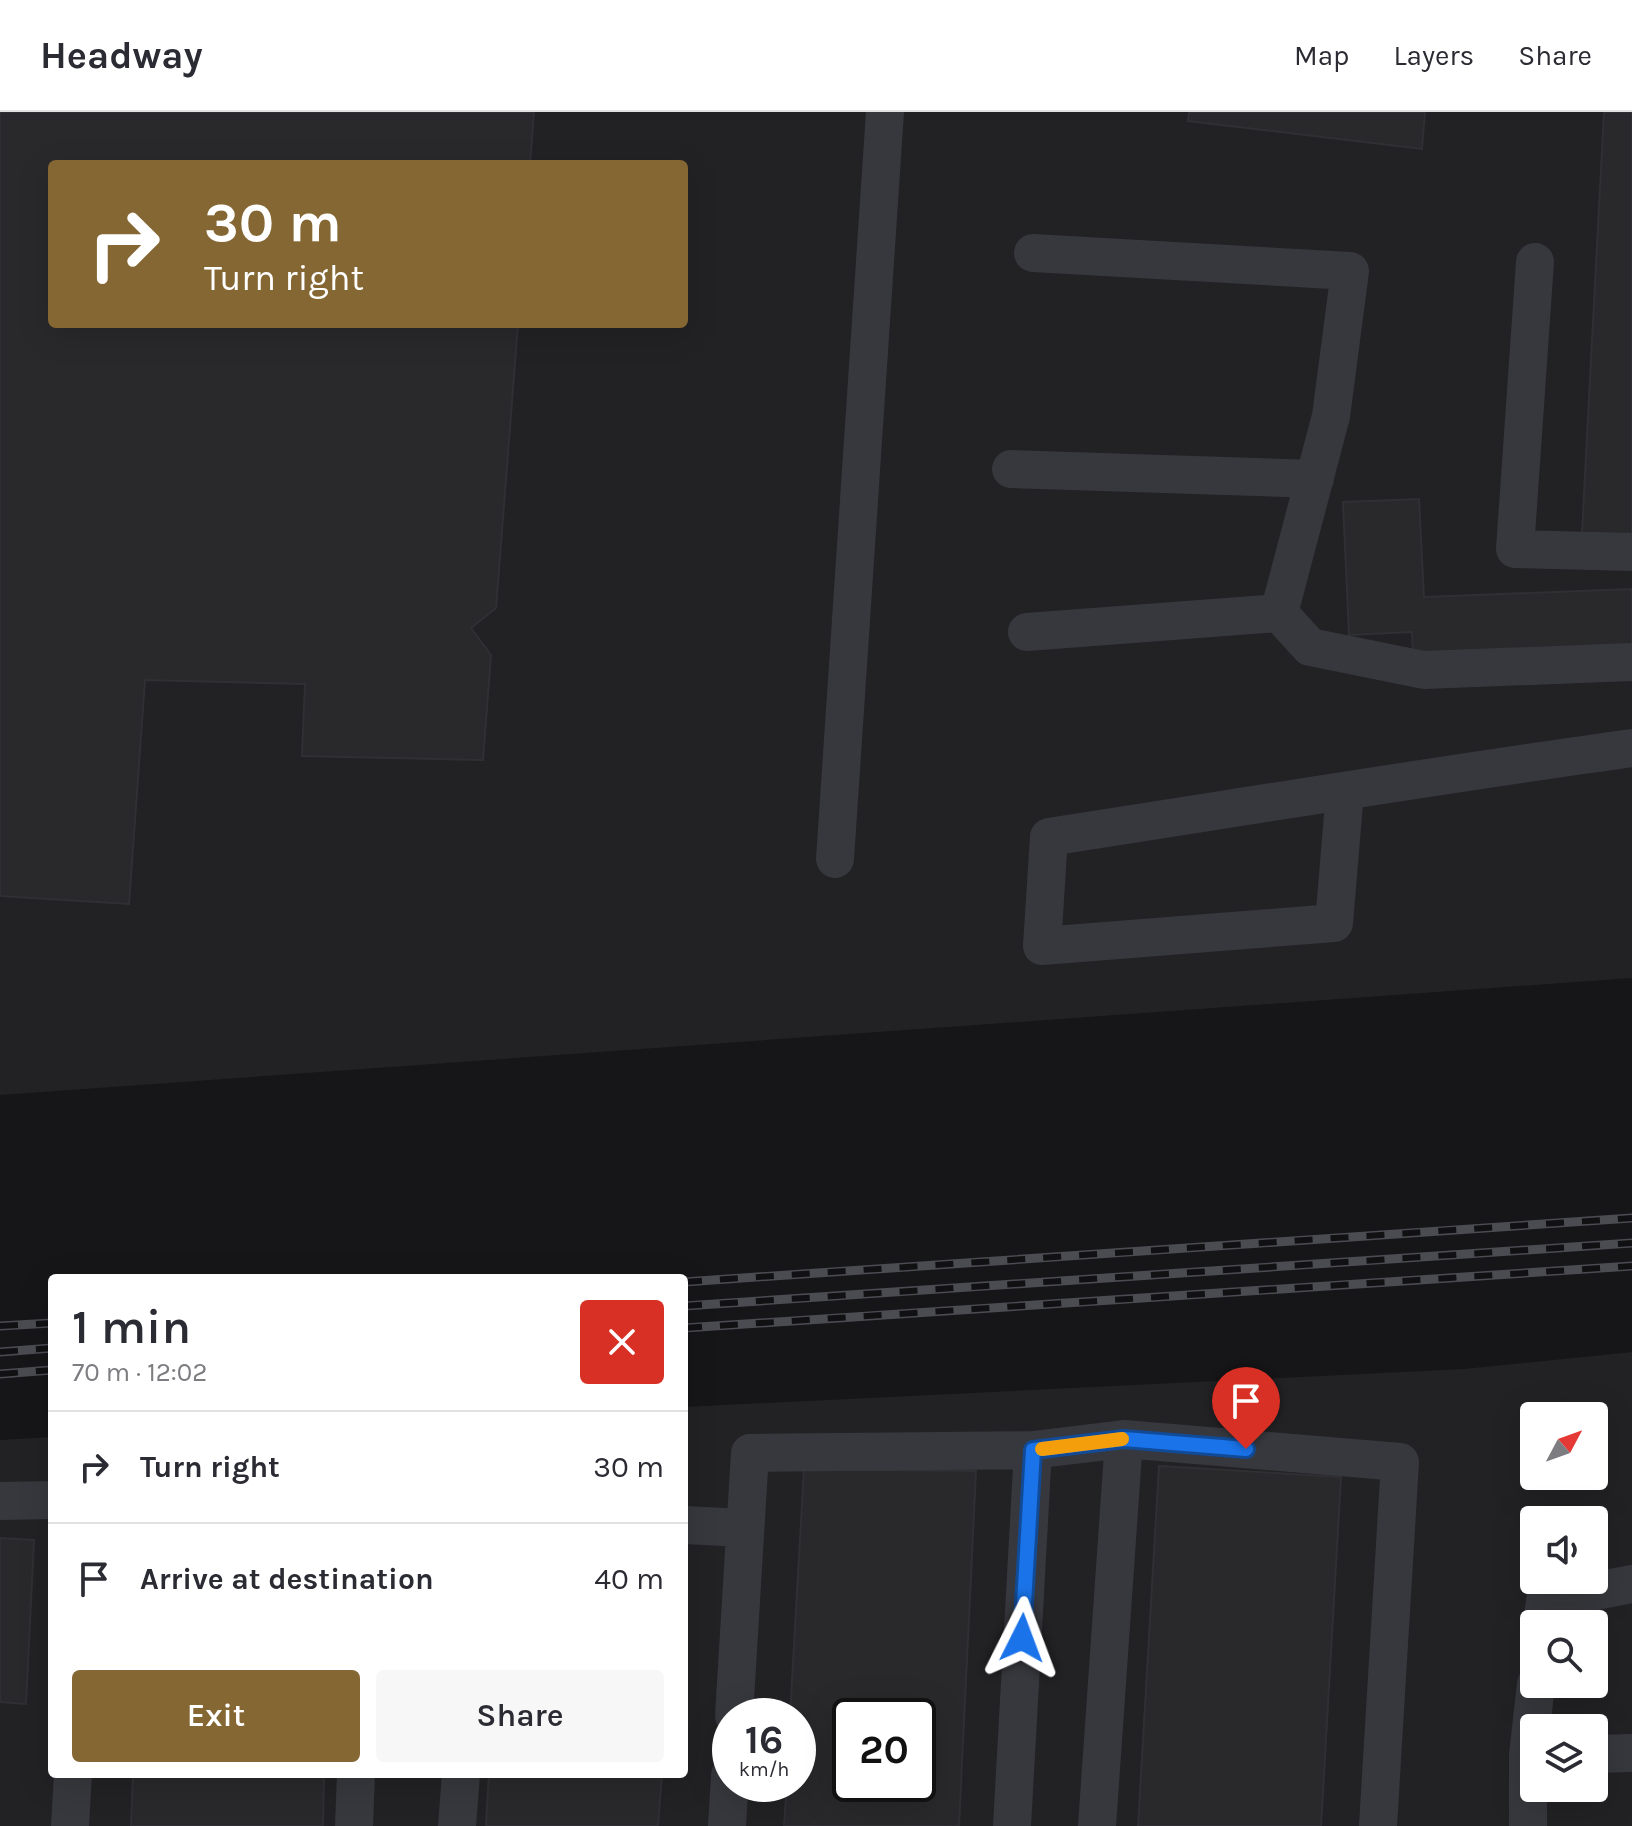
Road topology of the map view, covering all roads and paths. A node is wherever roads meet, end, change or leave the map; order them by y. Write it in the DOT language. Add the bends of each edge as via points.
graph roads {
  1 [pos="885,112"];
  2 [pos="1033,253"];
  3 [pos="1535,262"];
  4 [pos="1011,469"];
  5 [pos="1315,479"];
  6 [pos="1632,552"];
  7 [pos="1279,613"];
  8 [pos="1027,632"];
  9 [pos="1632,662"];
  10 [pos="1632,748"];
  11 [pos="1345,791"];
  12 [pos="835,859"];
  13 [pos="1124,1439"];
  14 [pos="1033,1450"];
  15 [pos="48,1500"];
  16 [pos="0,1501"];
  17 [pos="688,1525"];
  18 [pos="745,1528"];
  19 [pos="1632,1584"];
  20 [pos="1544,1610"];
  21 [pos="735,1698"];
  22 [pos="1632,1753"];
  23 [pos="1608,1754"];
  24 [pos="73,1778"];
  25 [pos="356,1778"];
  26 [pos="461,1778"];
  27 [pos="728,1802"];
  28 [pos="1529,1802"];
  29 [pos="70,1826"];
  30 [pos="354,1826"];
  31 [pos="457,1826"];
  32 [pos="727,1826"];
  33 [pos="1012,1826"];
  34 [pos="1097,1826"];
  35 [pos="1378,1826"];
  36 [pos="1528,1826"];
  1 -- 12 [label="lane"];
  2 -- 5 [label="lane" via="1350,271 1331,416"];
  3 -- 6 [label="lane" via="1515,549"];
  4 -- 5 [label="lane"];
  5 -- 7 [label="lane"];
  7 -- 8 [label="lane"];
  7 -- 9 [label="lane" via="1310,647 1424,670"];
  10 -- 11 [label="lane"];
  11 -- 11 [label="lane" via="1334,923 1042,946 1049,837"];
  13 -- 14 [label="lane"];
  13 -- 34 [label="lane"];
  13 -- 35 [label="lane" via="1400,1462"];
  14 -- 18 [label="lane" via="750,1453"];
  14 -- 33 [label="lane"];
  15 -- 16 [label="lane"];
  17 -- 18 [label="lane"];
  18 -- 21 [label="lane"];
  19 -- 20 [label="lane" via="1545,1601"];
  22 -- 23 [label="lane"];
  24 -- 29 [label="lane"];
  25 -- 30 [label="lane"];
  26 -- 31 [label="lane"];
  27 -- 32 [label="lane"];
  28 -- 36 [label="lane"];
}
